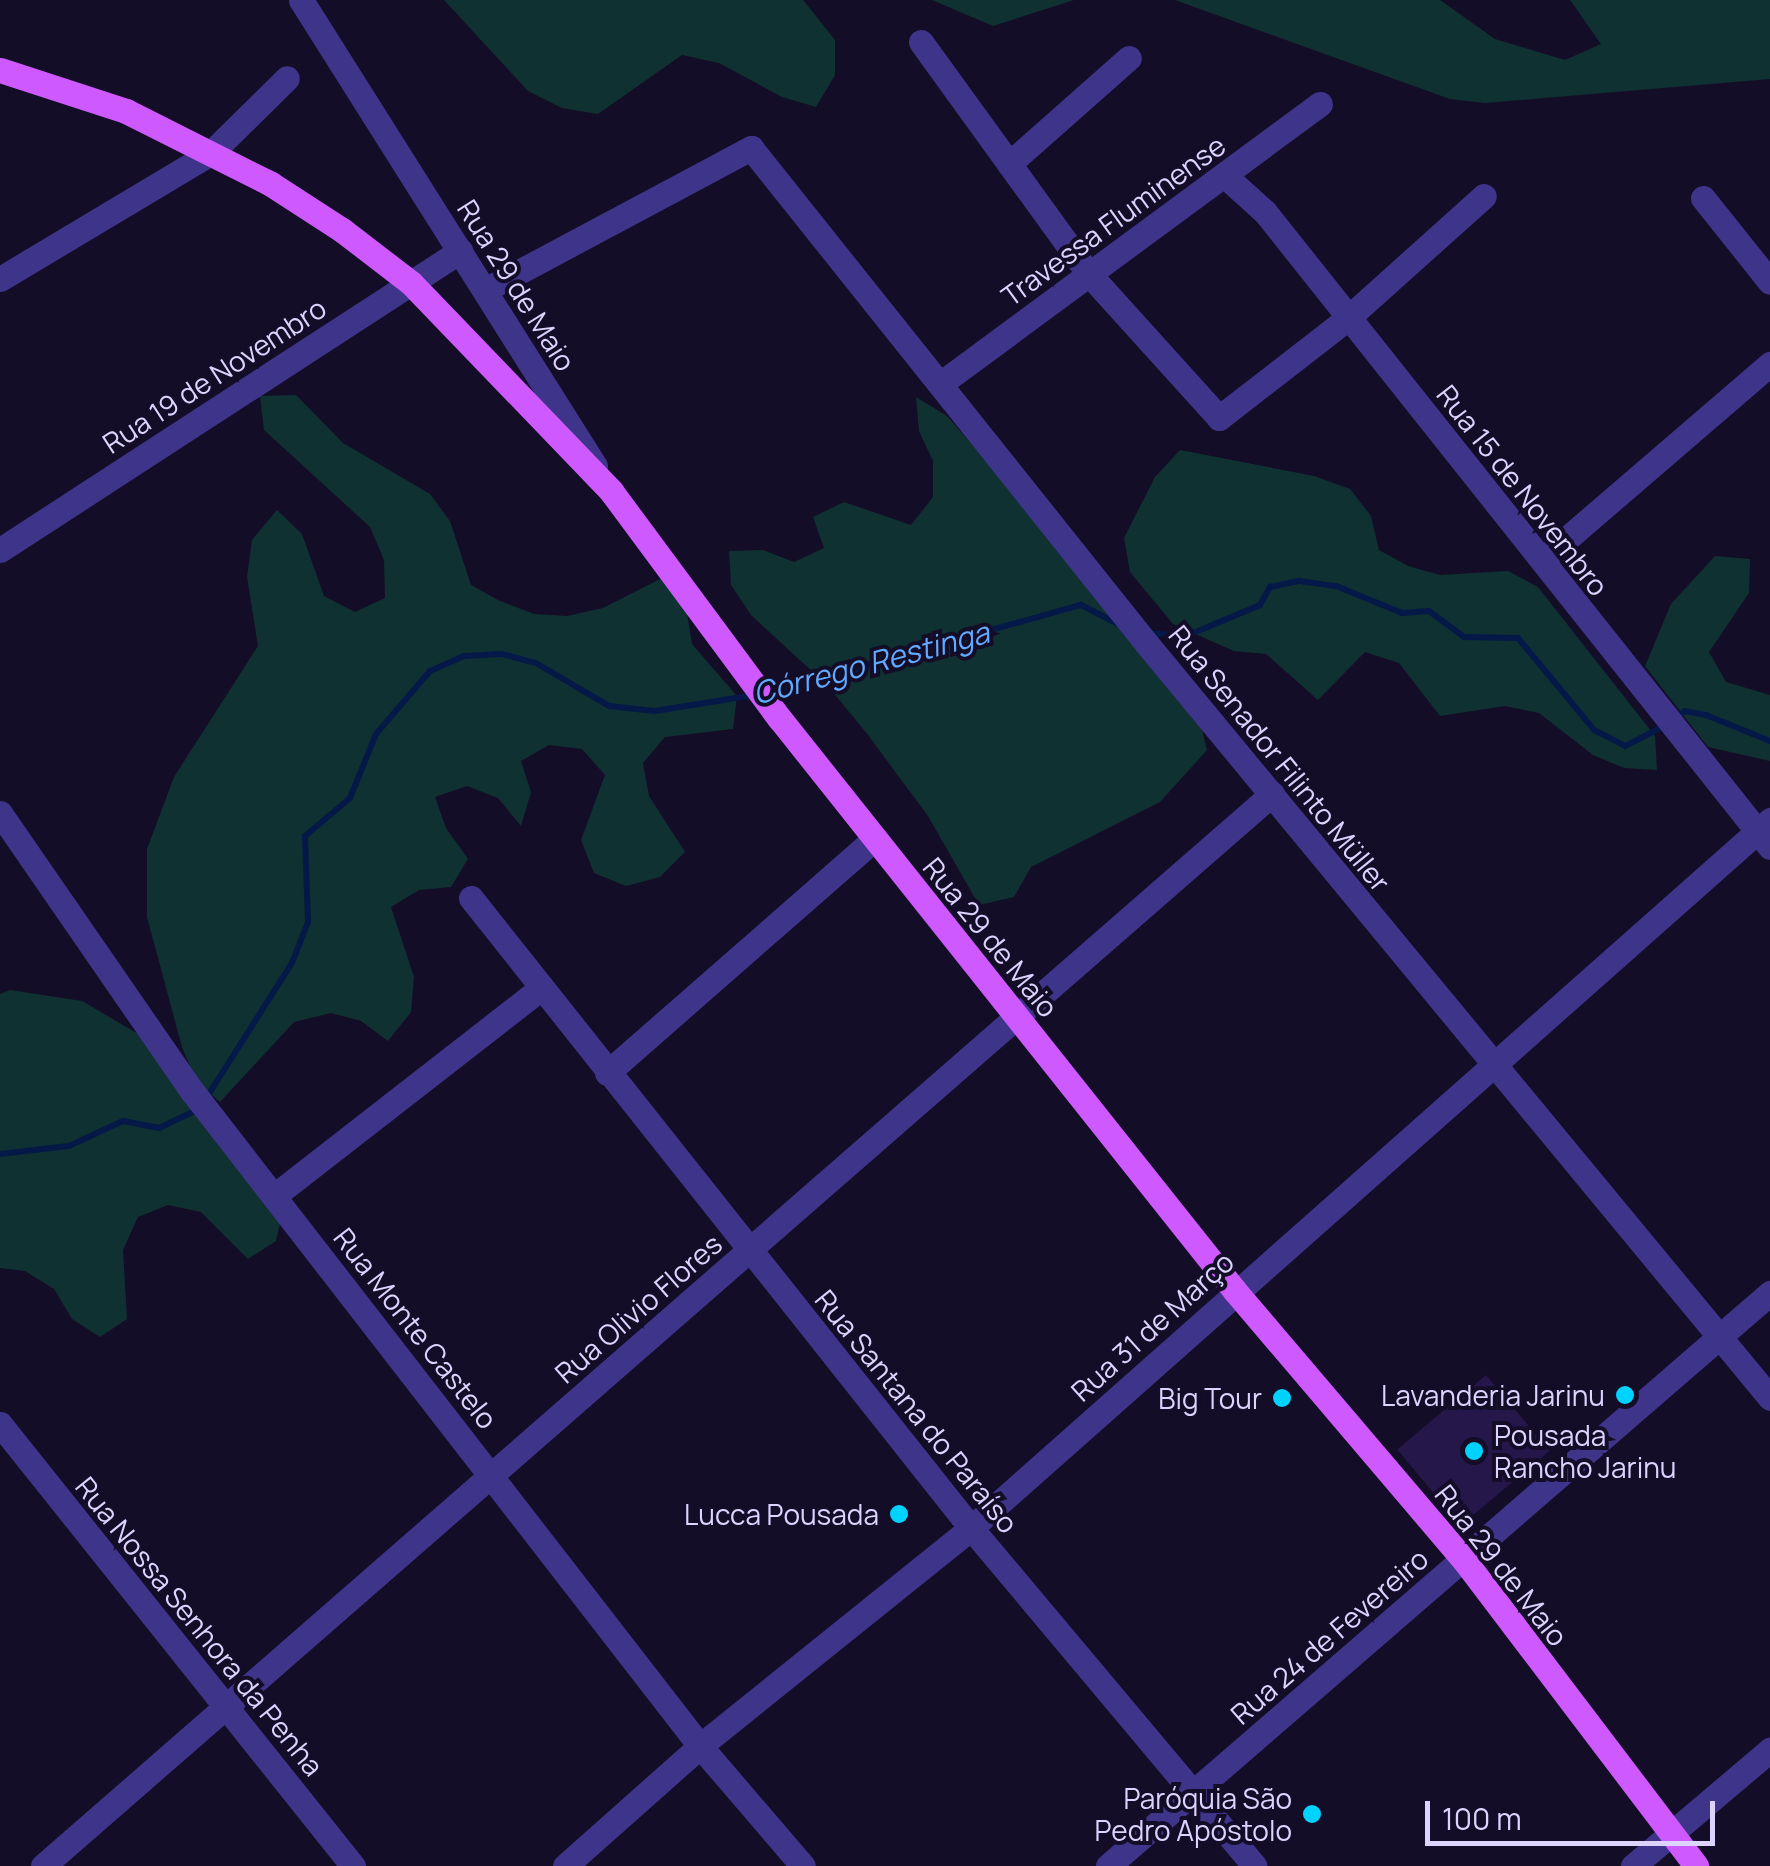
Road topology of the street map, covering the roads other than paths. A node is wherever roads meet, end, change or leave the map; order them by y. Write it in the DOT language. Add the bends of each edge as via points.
graph roads {
  1 [pos="301,0"];
  2 [pos="921,42"];
  3 [pos="1130,58"];
  4 [pos="0,70"];
  5 [pos="288,78"];
  6 [pos="1320,104"];
  7 [pos="212,152"];
  8 [pos="1009,164"];
  9 [pos="1224,175"];
  10 [pos="1484,196"];
  11 [pos="1703,198"];
  12 [pos="460,251"];
  13 [pos="1089,274"];
  14 [pos="0,279"];
  15 [pos="1770,282"];
  16 [pos="410,283"];
  17 [pos="485,290"];
  18 [pos="1349,318"];
  19 [pos="1770,364"];
  20 [pos="940,384"];
  21 [pos="611,491"];
  22 [pos="0,550"];
  23 [pos="1542,560"];
  24 [pos="1272,794"];
  25 [pos="0,813"];
  26 [pos="1766,833"];
  27 [pos="875,838"];
  28 [pos="470,898"];
  29 [pos="540,988"];
  30 [pos="1017,1017"];
  31 [pos="1492,1066"];
  32 [pos="607,1073"];
  33 [pos="274,1196"];
  34 [pos="749,1250"];
  35 [pos="1235,1290"];
  36 [pos="1770,1293"];
  37 [pos="1721,1335"];
  38 [pos="1770,1398"];
  39 [pos="0,1424"];
  40 [pos="492,1474"];
  41 [pos="972,1528"];
  42 [pos="1464,1560"];
  43 [pos="225,1707"];
  44 [pos="700,1746"];
  45 [pos="1770,1750"];
  46 [pos="1196,1790"];
  47 [pos="1671,1834"];
  48 [pos="43,1866"];
  49 [pos="353,1866"];
  50 [pos="565,1866"];
  51 [pos="803,1866"];
  52 [pos="1108,1866"];
  53 [pos="1254,1866"];
  54 [pos="1633,1866"];
  55 [pos="1696,1866"];
  1 -- 12 [label="street, Rua 29 de Maio"];
  2 -- 8 [label="street"];
  3 -- 8 [label="street"];
  4 -- 7 [label="main road" via="126,111"];
  5 -- 7 [label="street"];
  6 -- 9 [label="street, Travessa Fluminense"];
  7 -- 14 [label="street"];
  7 -- 16 [label="main road" via="342,230"];
  8 -- 13 [label="street"];
  9 -- 13 [label="street, Travessa Fluminense"];
  9 -- 18 [label="street, Rua 15 de Novembro" via="1265,212"];
  10 -- 18 [label="street"];
  11 -- 15 [label="street"];
  12 -- 16 [label="street, Rua 19 de Novembro"];
  12 -- 17 [label="street, Rua 29 de Maio"];
  13 -- 18 [label="street" via="1219,418"];
  13 -- 20 [label="street, Travessa Fluminense"];
  16 -- 21 [label="main road"];
  16 -- 22 [label="street, Rua 19 de Novembro"];
  17 -- 20 [label="street, Rua Senador Filinto Müller" via="751,148"];
  17 -- 21 [label="street, Rua 29 de Maio"];
  18 -- 23 [label="street, Rua 15 de Novembro"];
  19 -- 23 [label="street"];
  20 -- 24 [label="street, Rua Senador Filinto Müller"];
  21 -- 27 [label="main road, Rua 29 de Maio"];
  23 -- 26 [label="street, Rua 15 de Novembro" via="1657,709"];
  24 -- 30 [label="street, Rua Olivio Flores"];
  24 -- 31 [label="street, Rua Senador Filinto Müller"];
  25 -- 33 [label="street, Rua Monte Castelo" via="192,1091"];
  26 -- 31 [label="street, Rua 31 de Março"];
  27 -- 30 [label="main road, Rua 29 de Maio"];
  27 -- 32 [label="street"];
  28 -- 29 [label="street, Rua Santana do Paraíso"];
  29 -- 32 [label="street, Rua Santana do Paraíso"];
  29 -- 33 [label="street"];
  30 -- 34 [label="street, Rua Olivio Flores"];
  30 -- 35 [label="main road, Rua 29 de Maio"];
  31 -- 35 [label="street, Rua 31 de Março"];
  31 -- 37 [label="street, Rua Senador Filinto Müller"];
  32 -- 34 [label="street, Rua Santana do Paraíso"];
  33 -- 40 [label="street, Rua Monte Castelo"];
  34 -- 40 [label="street, Rua Olivio Flores"];
  34 -- 41 [label="street, Rua Santana do Paraíso"];
  35 -- 41 [label="street, Rua 31 de Março"];
  35 -- 42 [label="main road, Rua 29 de Maio"];
  36 -- 37 [label="street, Rua 24 de Fevereiro"];
  37 -- 38 [label="street, Rua Senador Filinto Müller"];
  37 -- 42 [label="street, Rua 24 de Fevereiro"];
  39 -- 43 [label="street, Rua Nossa Senhora da Penha"];
  40 -- 43 [label="street, Rua Olivio Flores"];
  40 -- 44 [label="street, Rua Monte Castelo"];
  41 -- 44 [label="street, Rua 31 de Março"];
  41 -- 46 [label="street, Rua Santana do Paraíso"];
  42 -- 46 [label="street, Rua 24 de Fevereiro"];
  42 -- 47 [label="main road, Rua 29 de Maio"];
  43 -- 48 [label="street, Rua Olivio Flores"];
  43 -- 49 [label="street, Rua Nossa Senhora da Penha"];
  44 -- 50 [label="street, Rua 31 de Março"];
  44 -- 51 [label="street, Rua Monte Castelo"];
  45 -- 47 [label="street"];
  46 -- 52 [label="street, Rua 24 de Fevereiro"];
  46 -- 53 [label="street, Rua Santana do Paraíso"];
  47 -- 54 [label="street"];
  47 -- 55 [label="main road, Rua 29 de Maio"];
}
